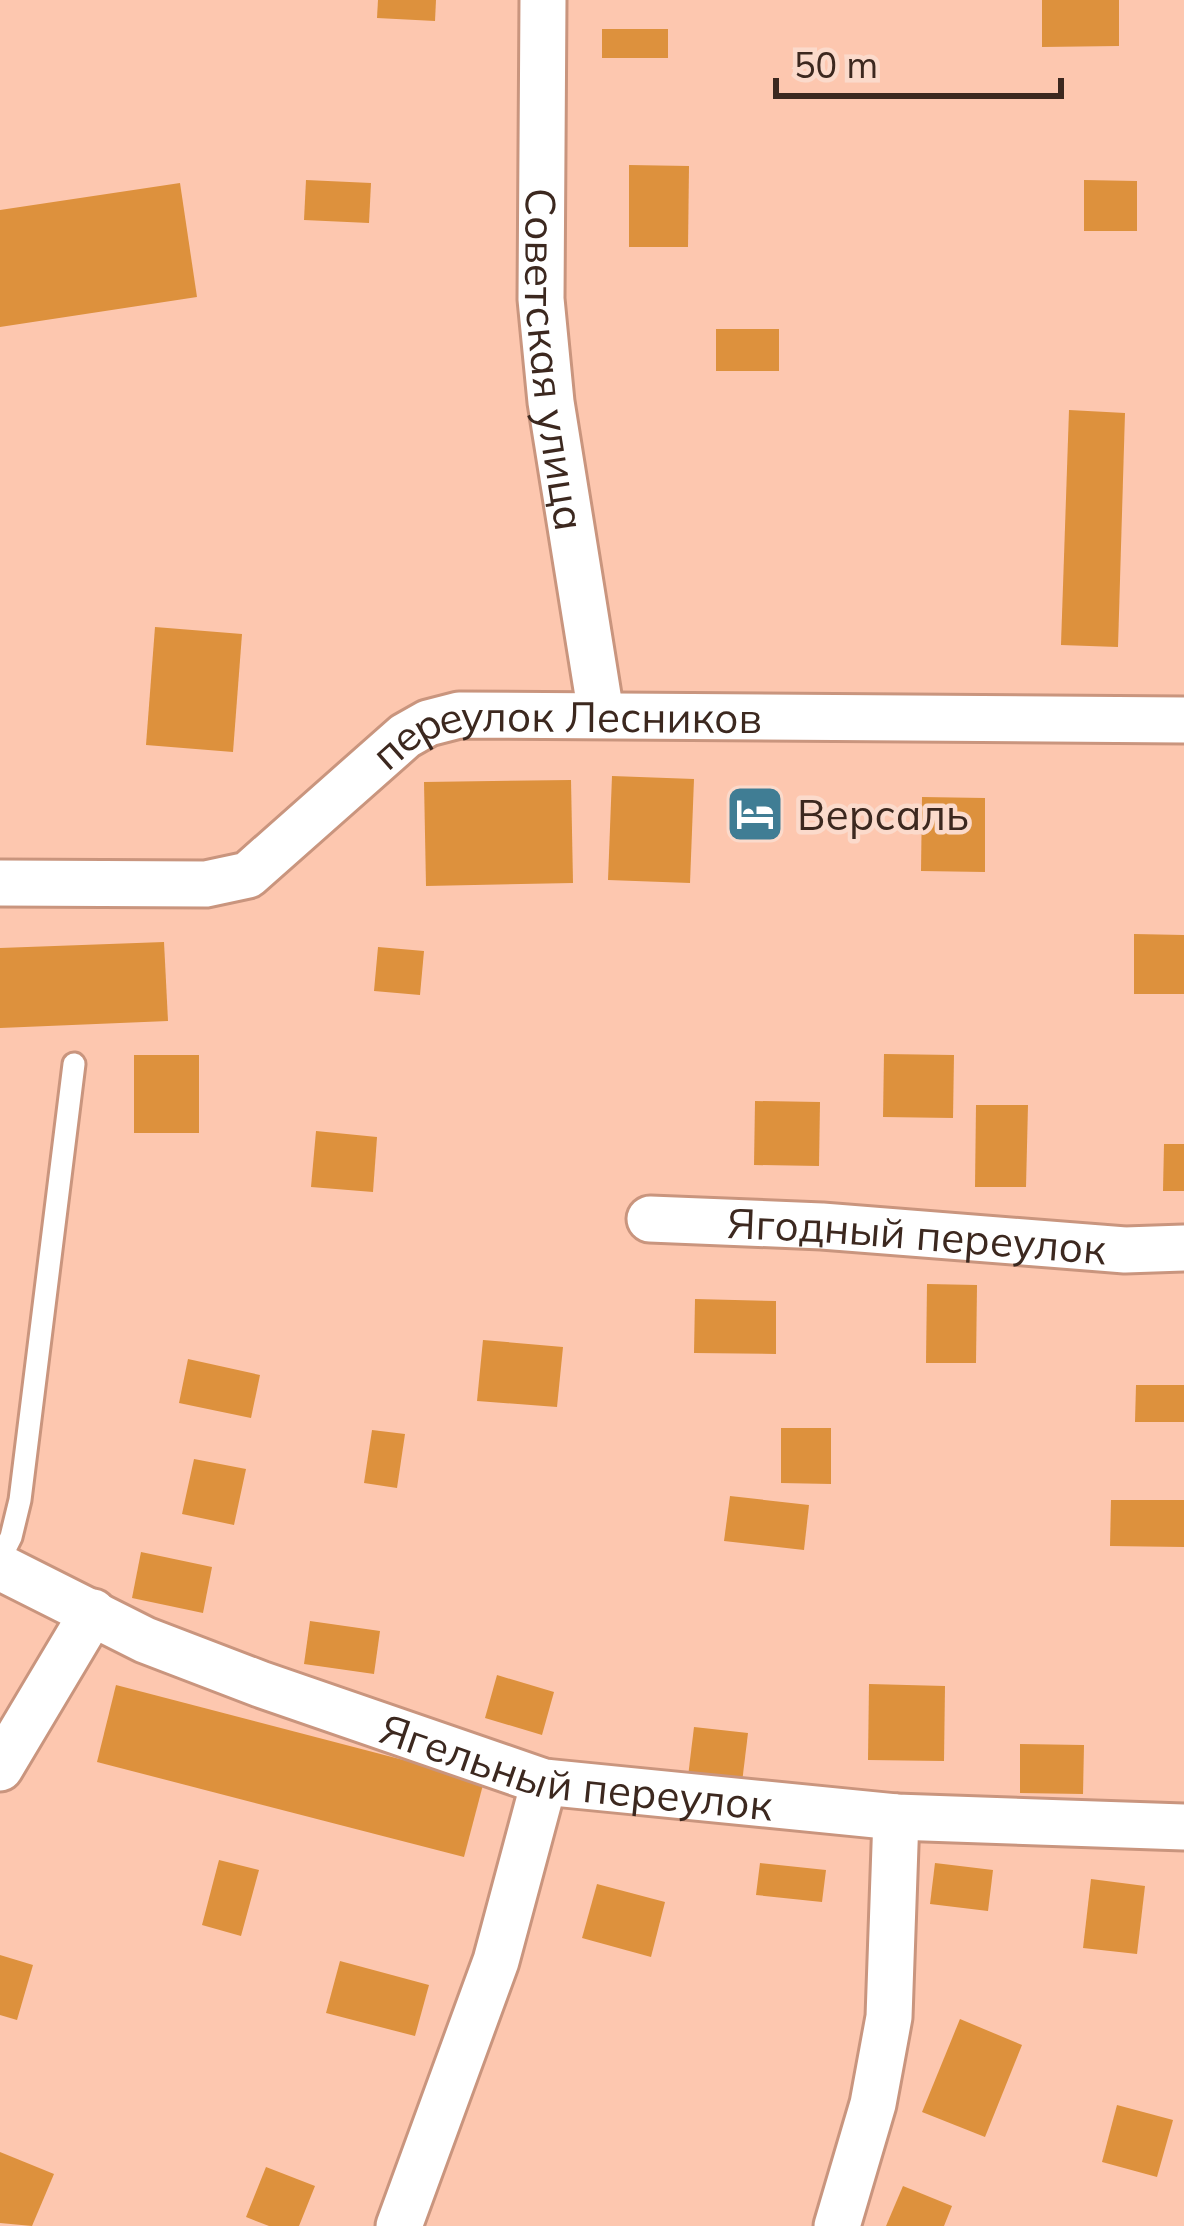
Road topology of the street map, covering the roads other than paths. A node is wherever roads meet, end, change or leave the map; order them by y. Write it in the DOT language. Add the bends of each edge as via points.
graph roads {
  1 [pos="544,0"];
  2 [pos="601,715"];
  3 [pos="1184,720"];
  4 [pos="0,883"];
  5 [pos="74,1064"];
  6 [pos="650,1219"];
  7 [pos="1184,1248"];
  8 [pos="0,1563"];
  9 [pos="93,1612"];
  10 [pos="0,1768"];
  11 [pos="544,1782"];
  12 [pos="896,1817"];
  13 [pos="1184,1827"];
  14 [pos="399,2226"];
  15 [pos="838,2226"];
  1 -- 2 [label="street, Советская улица" via="541,299"];
  2 -- 3 [label="street, переулок Лесников"];
  2 -- 4 [label="street, переулок Лесников" via="459,715 428,723 248,875 206,884"];
  5 -- 8 [label="lane" via="20,1500"];
  6 -- 7 [label="street, Ягодный переулок"];
  8 -- 9 [label="street, Ягельный переулок"];
  9 -- 10 [label="street"];
  9 -- 11 [label="street, Ягельный переулок" via="241,1677"];
  11 -- 12 [label="street, Ягельный переулок"];
  11 -- 14 [label="street" via="496,1961"];
  12 -- 13 [label="street, Ягельный переулок"];
  12 -- 15 [label="street" via="890,2017"];
}
